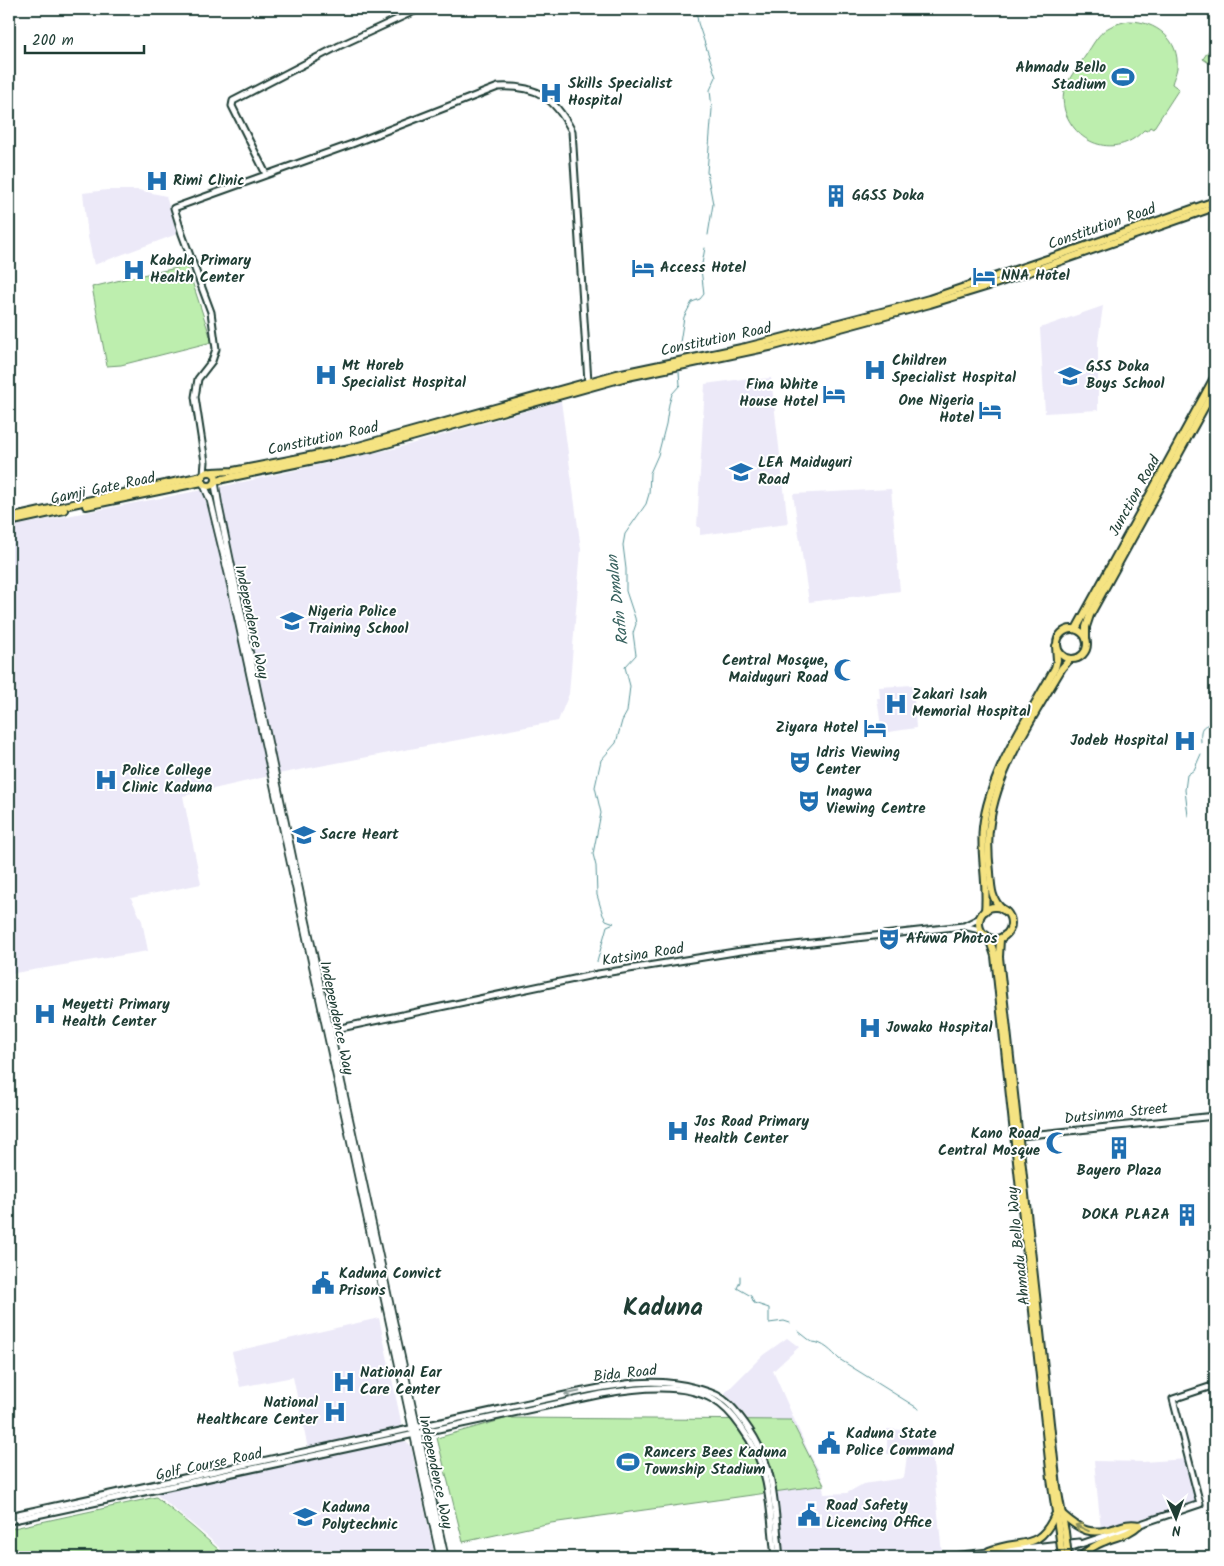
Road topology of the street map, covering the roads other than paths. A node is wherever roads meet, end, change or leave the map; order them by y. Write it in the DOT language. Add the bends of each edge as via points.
graph roads {
  1 [pos="419,9"];
  2 [pos="266,174"];
  3 [pos="1215,201"];
  4 [pos="1215,207"];
  5 [pos="1124,236"];
  6 [pos="676,365"];
  7 [pos="1215,376"];
  8 [pos="588,382"];
  9 [pos="1215,388"];
  10 [pos="528,401"];
  11 [pos="206,477"];
  12 [pos="215,483"];
  13 [pos="9,518"];
  14 [pos="9,522"];
  15 [pos="1076,629"];
  16 [pos="1086,638"];
  17 [pos="1056,646"];
  18 [pos="1070,659"];
  19 [pos="985,910"];
  20 [pos="1003,910"];
  21 [pos="980,918"];
  22 [pos="963,926"];
  23 [pos="983,933"];
  24 [pos="1005,935"];
  25 [pos="331,1030"];
  26 [pos="1215,1116"];
  27 [pos="1020,1136"];
  28 [pos="1215,1385"];
  29 [pos="634,1386"];
  30 [pos="415,1430"];
  31 [pos="1059,1514"];
  32 [pos="9,1516"];
  33 [pos="9,1520"];
  34 [pos="1139,1525"];
  35 [pos="989,1556"];
  36 [pos="440,1557"];
  37 [pos="445,1557"];
  38 [pos="775,1557"];
  39 [pos="780,1557"];
  40 [pos="943,1557"];
  41 [pos="1021,1557"];
  42 [pos="1042,1557"];
  43 [pos="1066,1557"];
  44 [pos="1080,1557"];
  1 -- 2 [label="street" via="233,101 232,106"];
  2 -- 8 [label="street" via="498,87 512,86 539,92 564,115 572,131"];
  2 -- 11 [label="street" via="174,208 213,322 215,355 198,380 195,397"];
  3 -- 5 [label="main road, Constitution Road"];
  4 -- 5 [label="main road, Constitution Road"];
  5 -- 6 [label="main road, Constitution Road" via="928,299"];
  6 -- 8 [label="main road, Constitution Road" via="632,370"];
  6 -- 10 [label="main road, Constitution Road"];
  7 -- 15 [label="main road, Junction Road"];
  8 -- 10 [label="main road, Constitution Road"];
  9 -- 16 [label="main road, Junction Road" via="1090,615"];
  10 -- 11 [label="main road, Constitution Road" via="356,446"];
  10 -- 12 [label="main road, Constitution Road" via="385,445"];
  11 -- 12 [label="main road, Constitution Road" via="210,486"];
  11 -- 12 [label="main road" via="216,476"];
  11 -- 13 [label="main road"];
  11 -- 14 [label="main road, Gamji Gate Road"];
  11 -- 30 [label="main road, Independence Way"];
  12 -- 25 [label="main road, Independence Way"];
  15 -- 16 [label="main road"];
  15 -- 17 [label="main road" via="1067,629 1060,634"];
  16 -- 18 [label="main road" via="1087,645 1082,655"];
  17 -- 18 [label="main road" via="1061,655"];
  17 -- 19 [label="main road" via="1055,668 1001,766 988,799 983,837"];
  18 -- 20 [label="main road" via="1004,772 992,808 988,857 993,896"];
  19 -- 20 [label="main road" via="994,907"];
  19 -- 21 [label="main road"];
  20 -- 24 [label="main road" via="1010,922"];
  21 -- 22 [label="street, Katsina Road"];
  21 -- 23 [label="main road"];
  22 -- 23 [label="street, Katsina Road"];
  22 -- 25 [label="street, Katsina Road" via="741,951 598,974"];
  23 -- 24 [label="main road" via="992,939"];
  23 -- 31 [label="main road, Ahmadu Bello Way" via="994,956"];
  24 -- 27 [label="main road, Ahmadu Bello Way" via="1000,939 999,957"];
  25 -- 30 [label="main road, Independence Way"];
  26 -- 27 [label="street, Dutsinma Street"];
  27 -- 31 [label="main road, Ahmadu Bello Way"];
  28 -- 34 [label="street" via="1173,1399 1200,1504"];
  29 -- 30 [label="street, Bida Road"];
  29 -- 38 [label="street, Bida Road" via="704,1395 721,1404 736,1421 748,1436 762,1468"];
  29 -- 39 [label="street, Bida Road" via="664,1382 706,1391 724,1400 742,1419 752,1434 771,1481"];
  30 -- 32 [label="street, Golf Course Road"];
  30 -- 33 [label="street, Golf Course Road"];
  30 -- 36 [label="main road, Independence Way"];
  30 -- 37 [label="main road, Independence Way"];
  34 -- 31 [label="main road, one-way" via="1096,1532 1076,1526"];
  31 -- 35 [label="main road" via="1038,1539 1004,1546"];
  31 -- 43 [label="main road, Ahmadu Bello Way, bridge"];
  34 -- 35 [label="street" via="1085,1542"];
  34 -- 44 [label="main road" via="1133,1531 1103,1541"];
  35 -- 40 [label="street"];
  41 -- 42 [label="main road"];
}
